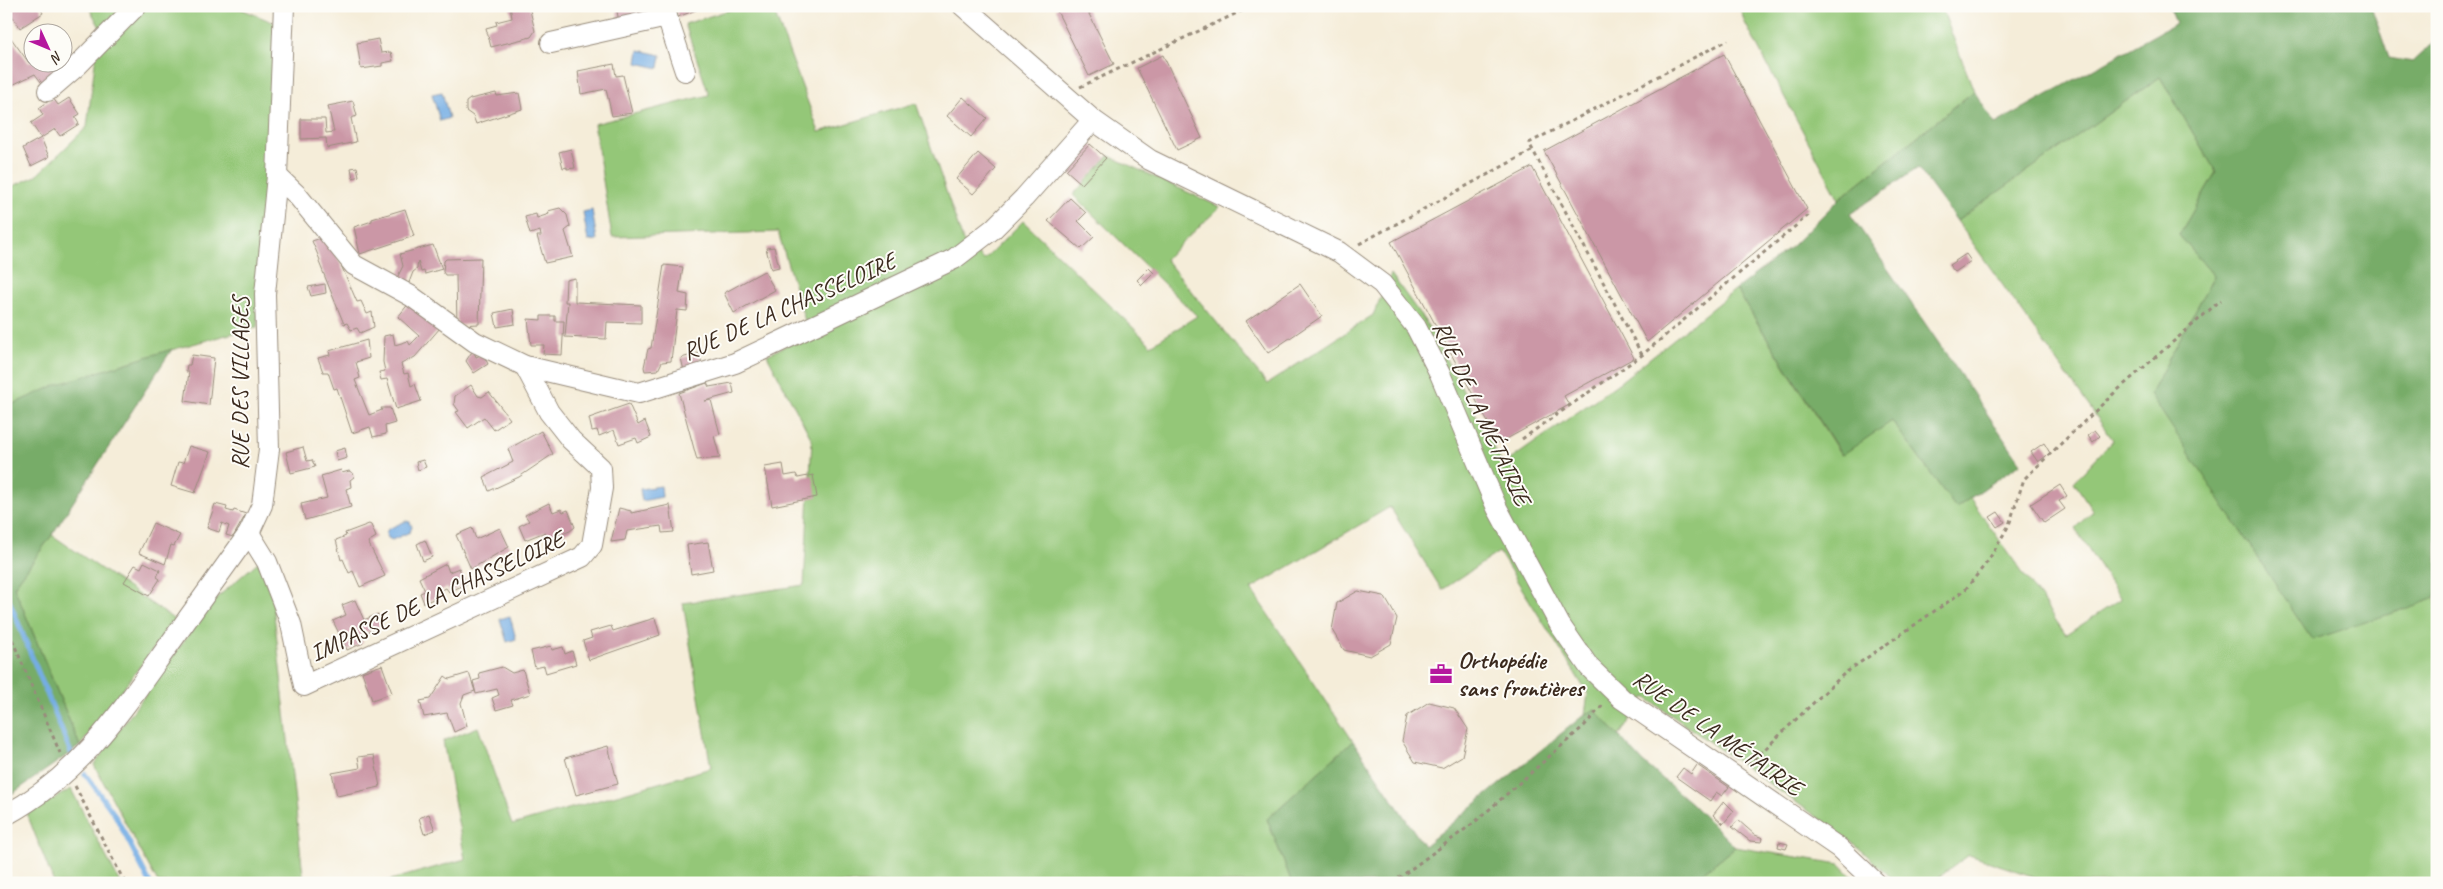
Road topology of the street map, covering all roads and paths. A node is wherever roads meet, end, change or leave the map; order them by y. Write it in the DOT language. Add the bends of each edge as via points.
graph roads {
  1 [pos="136,6"];
  2 [pos="284,6"];
  3 [pos="964,6"];
  4 [pos="1252,6"];
  5 [pos="666,12"];
  6 [pos="1728,40"];
  7 [pos="551,43"];
  8 [pos="685,71"];
  9 [pos="48,91"];
  10 [pos="1064,94"];
  11 [pos="1093,120"];
  12 [pos="1533,150"];
  13 [pos="277,176"];
  14 [pos="1811,214"];
  15 [pos="1348,259"];
  16 [pos="2220,300"];
  17 [pos="1642,355"];
  18 [pos="525,366"];
  19 [pos="1522,439"];
  20 [pos="249,533"];
  21 [pos="6,625"];
  22 [pos="1614,691"];
  23 [pos="69,771"];
  24 [pos="1735,777"];
  25 [pos="6,815"];
  26 [pos="125,883"];
  27 [pos="1392,883"];
  28 [pos="1876,883"];
  1 -- 9 [label="street"];
  2 -- 13 [label="street, RUE DES VILLAGES"];
  3 -- 10 [label="street, RUE DE LA MÉTAIRIE"];
  4 -- 10 [label="path"];
  5 -- 7 [label="street"];
  5 -- 8 [label="street"];
  6 -- 12 [label="path" via="1529,143"];
  10 -- 11 [label="street, RUE DE LA MÉTAIRIE"];
  11 -- 15 [label="street, RUE DE LA MÉTAIRIE" via="1150,160"];
  11 -- 18 [label="street, RUE DE LA CHASSELOIRE" via="1006,217 954,259 735,363 639,393"];
  12 -- 15 [label="path" via="1360,242"];
  12 -- 17 [label="path"];
  13 -- 18 [label="street, RUE DE LA CHASSELOIRE" via="297,194 354,265 411,296 475,342"];
  13 -- 20 [label="street, RUE DES VILLAGES" via="265,294 269,449 262,505"];
  14 -- 17 [label="path"];
  15 -- 22 [label="street, RUE DE LA MÉTAIRIE" via="1382,284 1416,327 1440,374 1497,508 1560,625 1589,667"];
  16 -- 24 [label="path" via="2112,395 2024,479 2009,525 1988,561 1964,590 1845,673"];
  17 -- 19 [label="path"];
  18 -- 20 [label="street, IMPASSE DE LA CHASSELOIRE" via="549,412 571,440 601,468 602,488 592,545 582,557 304,686 291,624 267,562"];
  20 -- 23 [label="street, RUE DES VILLAGES" via="104,734"];
  21 -- 23 [label="path"];
  22 -- 24 [label="street, RUE DE LA MÉTAIRIE"];
  22 -- 27 [label="path" via="1584,726 1475,822"];
  23 -- 25 [label="street, RUE DES VILLAGES"];
  23 -- 26 [label="path"];
  24 -- 28 [label="street, RUE DE LA MÉTAIRIE" via="1839,848"];
}
